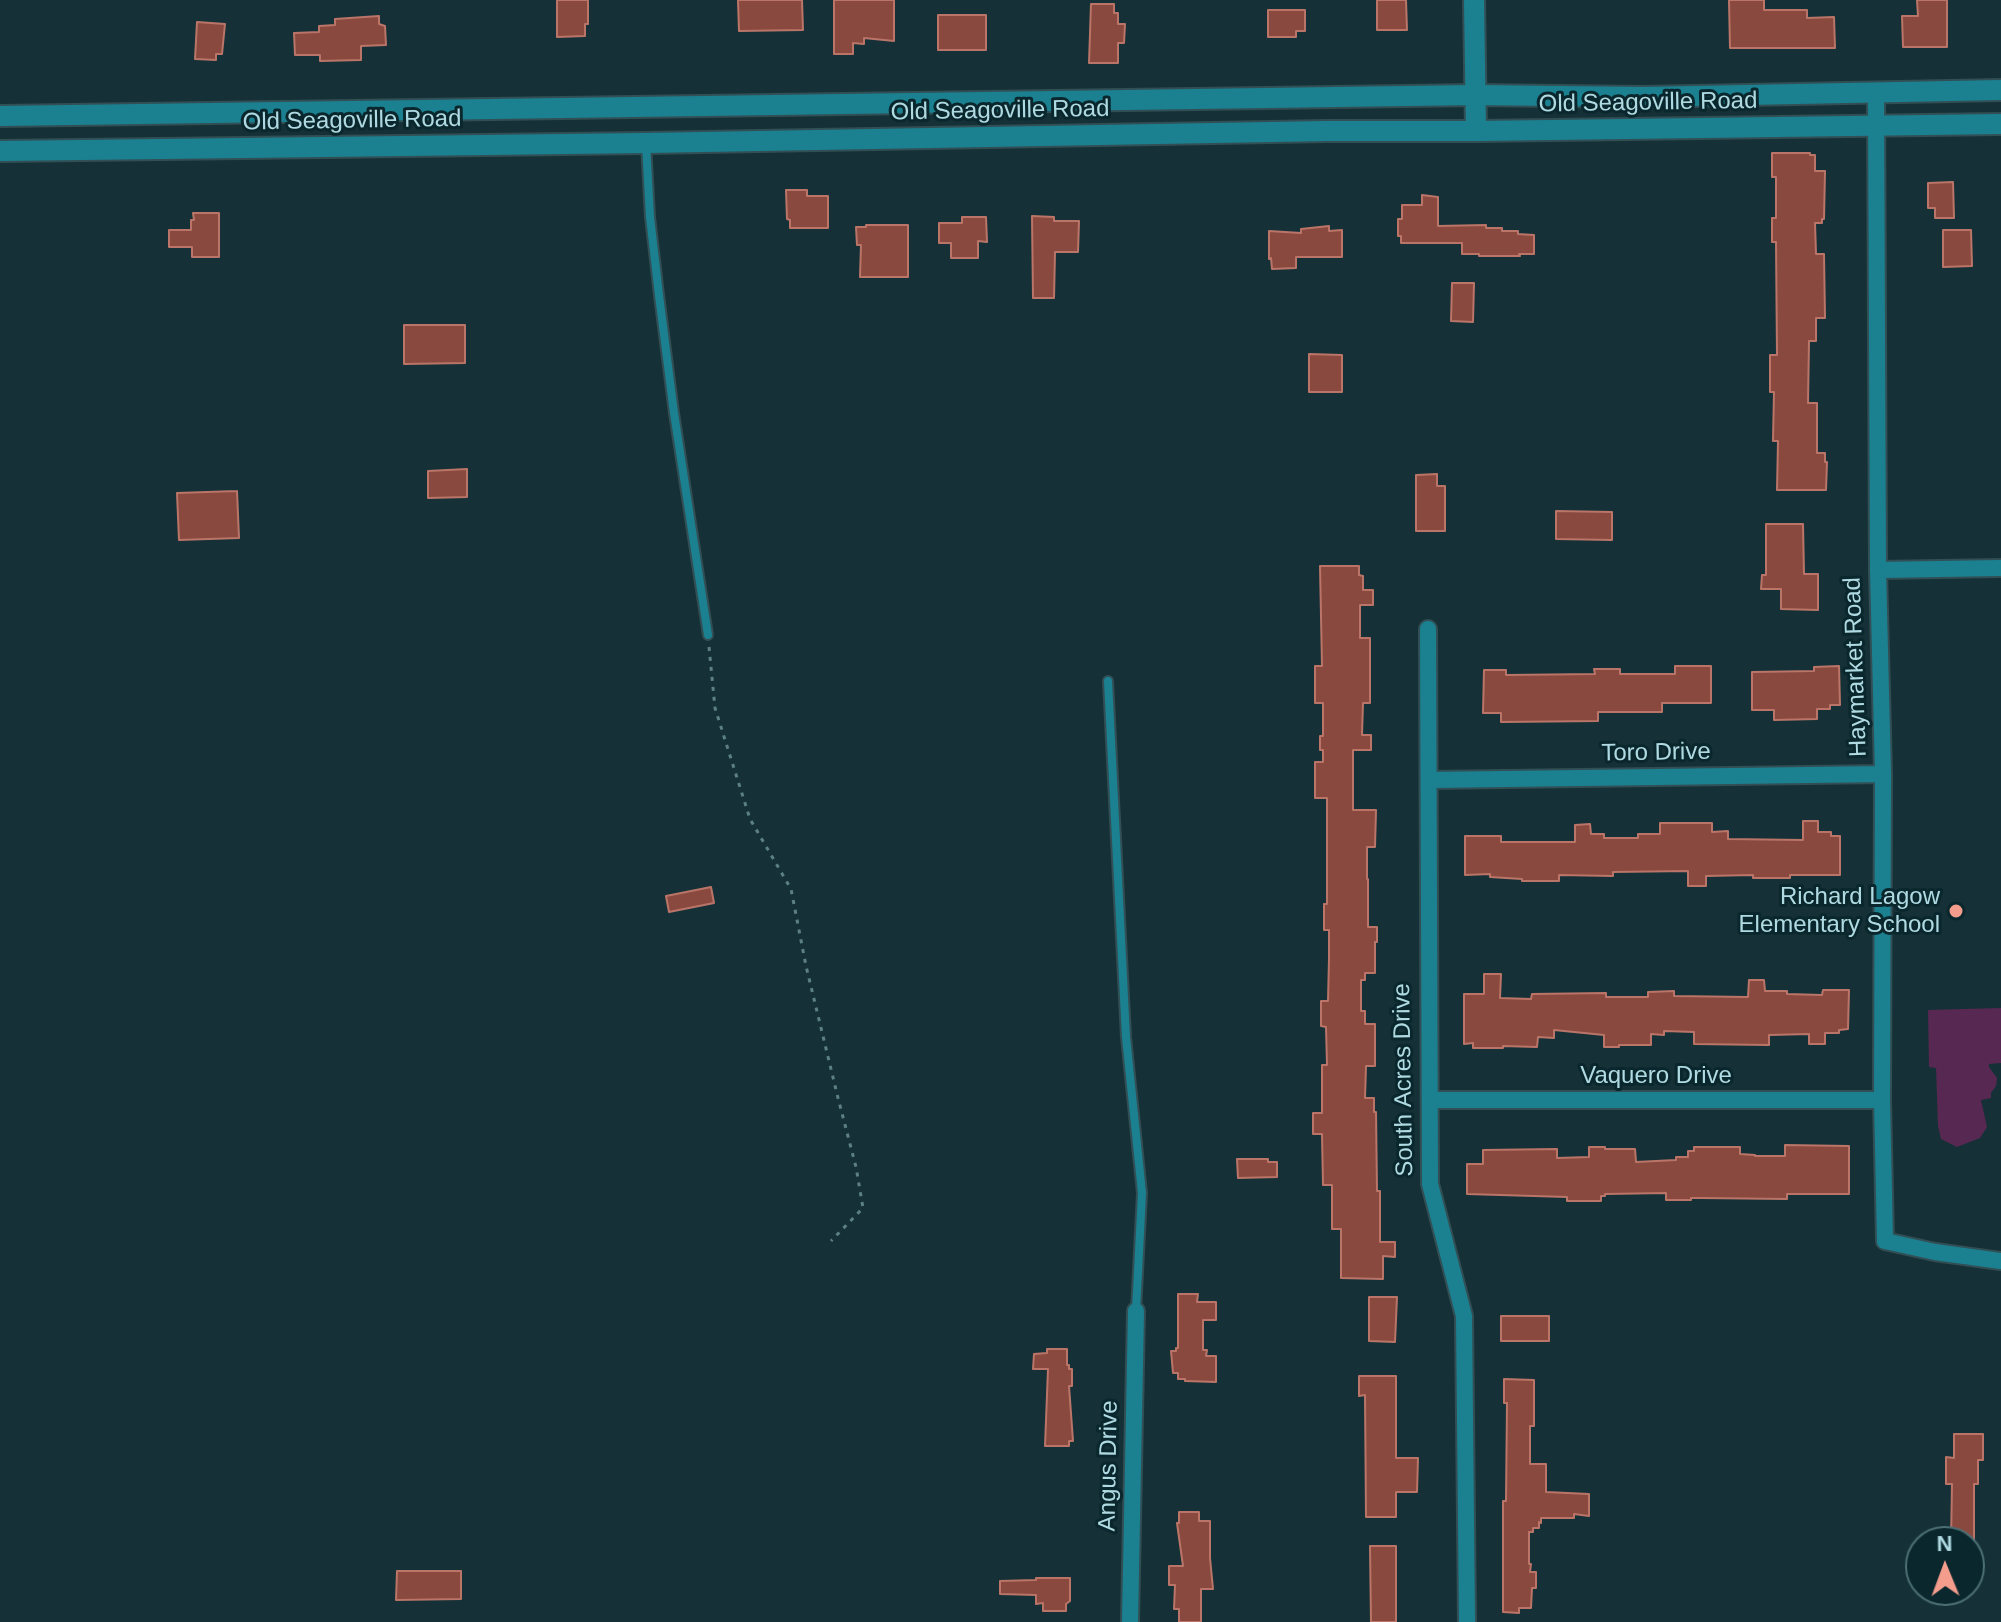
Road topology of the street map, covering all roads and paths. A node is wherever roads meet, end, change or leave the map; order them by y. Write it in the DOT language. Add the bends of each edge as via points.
graph roads {
  1 [pos="1474,0"];
  2 [pos="2001,90"];
  3 [pos="1876,92"];
  4 [pos="1476,95"];
  5 [pos="931,103"];
  6 [pos="645,107"];
  7 [pos="399,111"];
  8 [pos="161,114"];
  9 [pos="0,116"];
  10 [pos="2001,124"];
  11 [pos="1876,125"];
  12 [pos="1476,131"];
  13 [pos="931,138"];
  14 [pos="646,143"];
  15 [pos="399,147"];
  16 [pos="162,150"];
  17 [pos="0,151"];
  18 [pos="2001,568"];
  19 [pos="1878,570"];
  20 [pos="1428,629"];
  21 [pos="708,635"];
  22 [pos="1108,681"];
  23 [pos="1883,774"];
  24 [pos="1429,780"];
  25 [pos="1430,1100"];
  26 [pos="1882,1100"];
  27 [pos="831,1241"];
  28 [pos="2001,1261"];
  29 [pos="1136,1311"];
  30 [pos="1130,1622"];
  31 [pos="1467,1622"];
  1 -- 4 [label="main road"];
  2 -- 3 [label="main road, Old Seagoville Road"];
  3 -- 4 [label="main road, Old Seagoville Road"];
  3 -- 11 [label="street, Haymarket Road"];
  4 -- 5 [label="main road, Old Seagoville Road"];
  4 -- 12 [label="main road"];
  5 -- 6 [label="main road, Old Seagoville Road"];
  5 -- 13 [label="main road"];
  6 -- 7 [label="main road, Old Seagoville Road"];
  6 -- 14 [label="main road"];
  7 -- 8 [label="main road, Old Seagoville Road"];
  7 -- 15 [label="main road"];
  8 -- 9 [label="main road, Old Seagoville Road"];
  8 -- 16 [label="main road"];
  10 -- 11 [label="main road, Old Seagoville Road"];
  11 -- 12 [label="main road, Old Seagoville Road"];
  11 -- 19 [label="street, Haymarket Road"];
  12 -- 13 [label="main road, Old Seagoville Road"];
  13 -- 14 [label="main road, Old Seagoville Road"];
  14 -- 15 [label="main road, Old Seagoville Road"];
  14 -- 21 [label="lane" via="659,295"];
  15 -- 16 [label="main road, Old Seagoville Road"];
  16 -- 17 [label="main road, Old Seagoville Road"];
  18 -- 19 [label="street"];
  19 -- 23 [label="street, Haymarket Road"];
  20 -- 24 [label="street, South Acres Drive"];
  21 -- 27 [label="path" via="715,708 750,819 791,889 856,1167 863,1208"];
  22 -- 29 [label="lane" via="1126,1037 1142,1193"];
  23 -- 24 [label="street, Toro Drive"];
  23 -- 26 [label="street, Haymarket Road"];
  24 -- 25 [label="street, South Acres Drive"];
  25 -- 26 [label="street, Vaquero Drive"];
  25 -- 31 [label="street, South Acres Drive" via="1430,1184 1464,1316"];
  26 -- 28 [label="street, Haymarket Road" via="1885,1241"];
  29 -- 30 [label="street, Angus Drive"];
}
